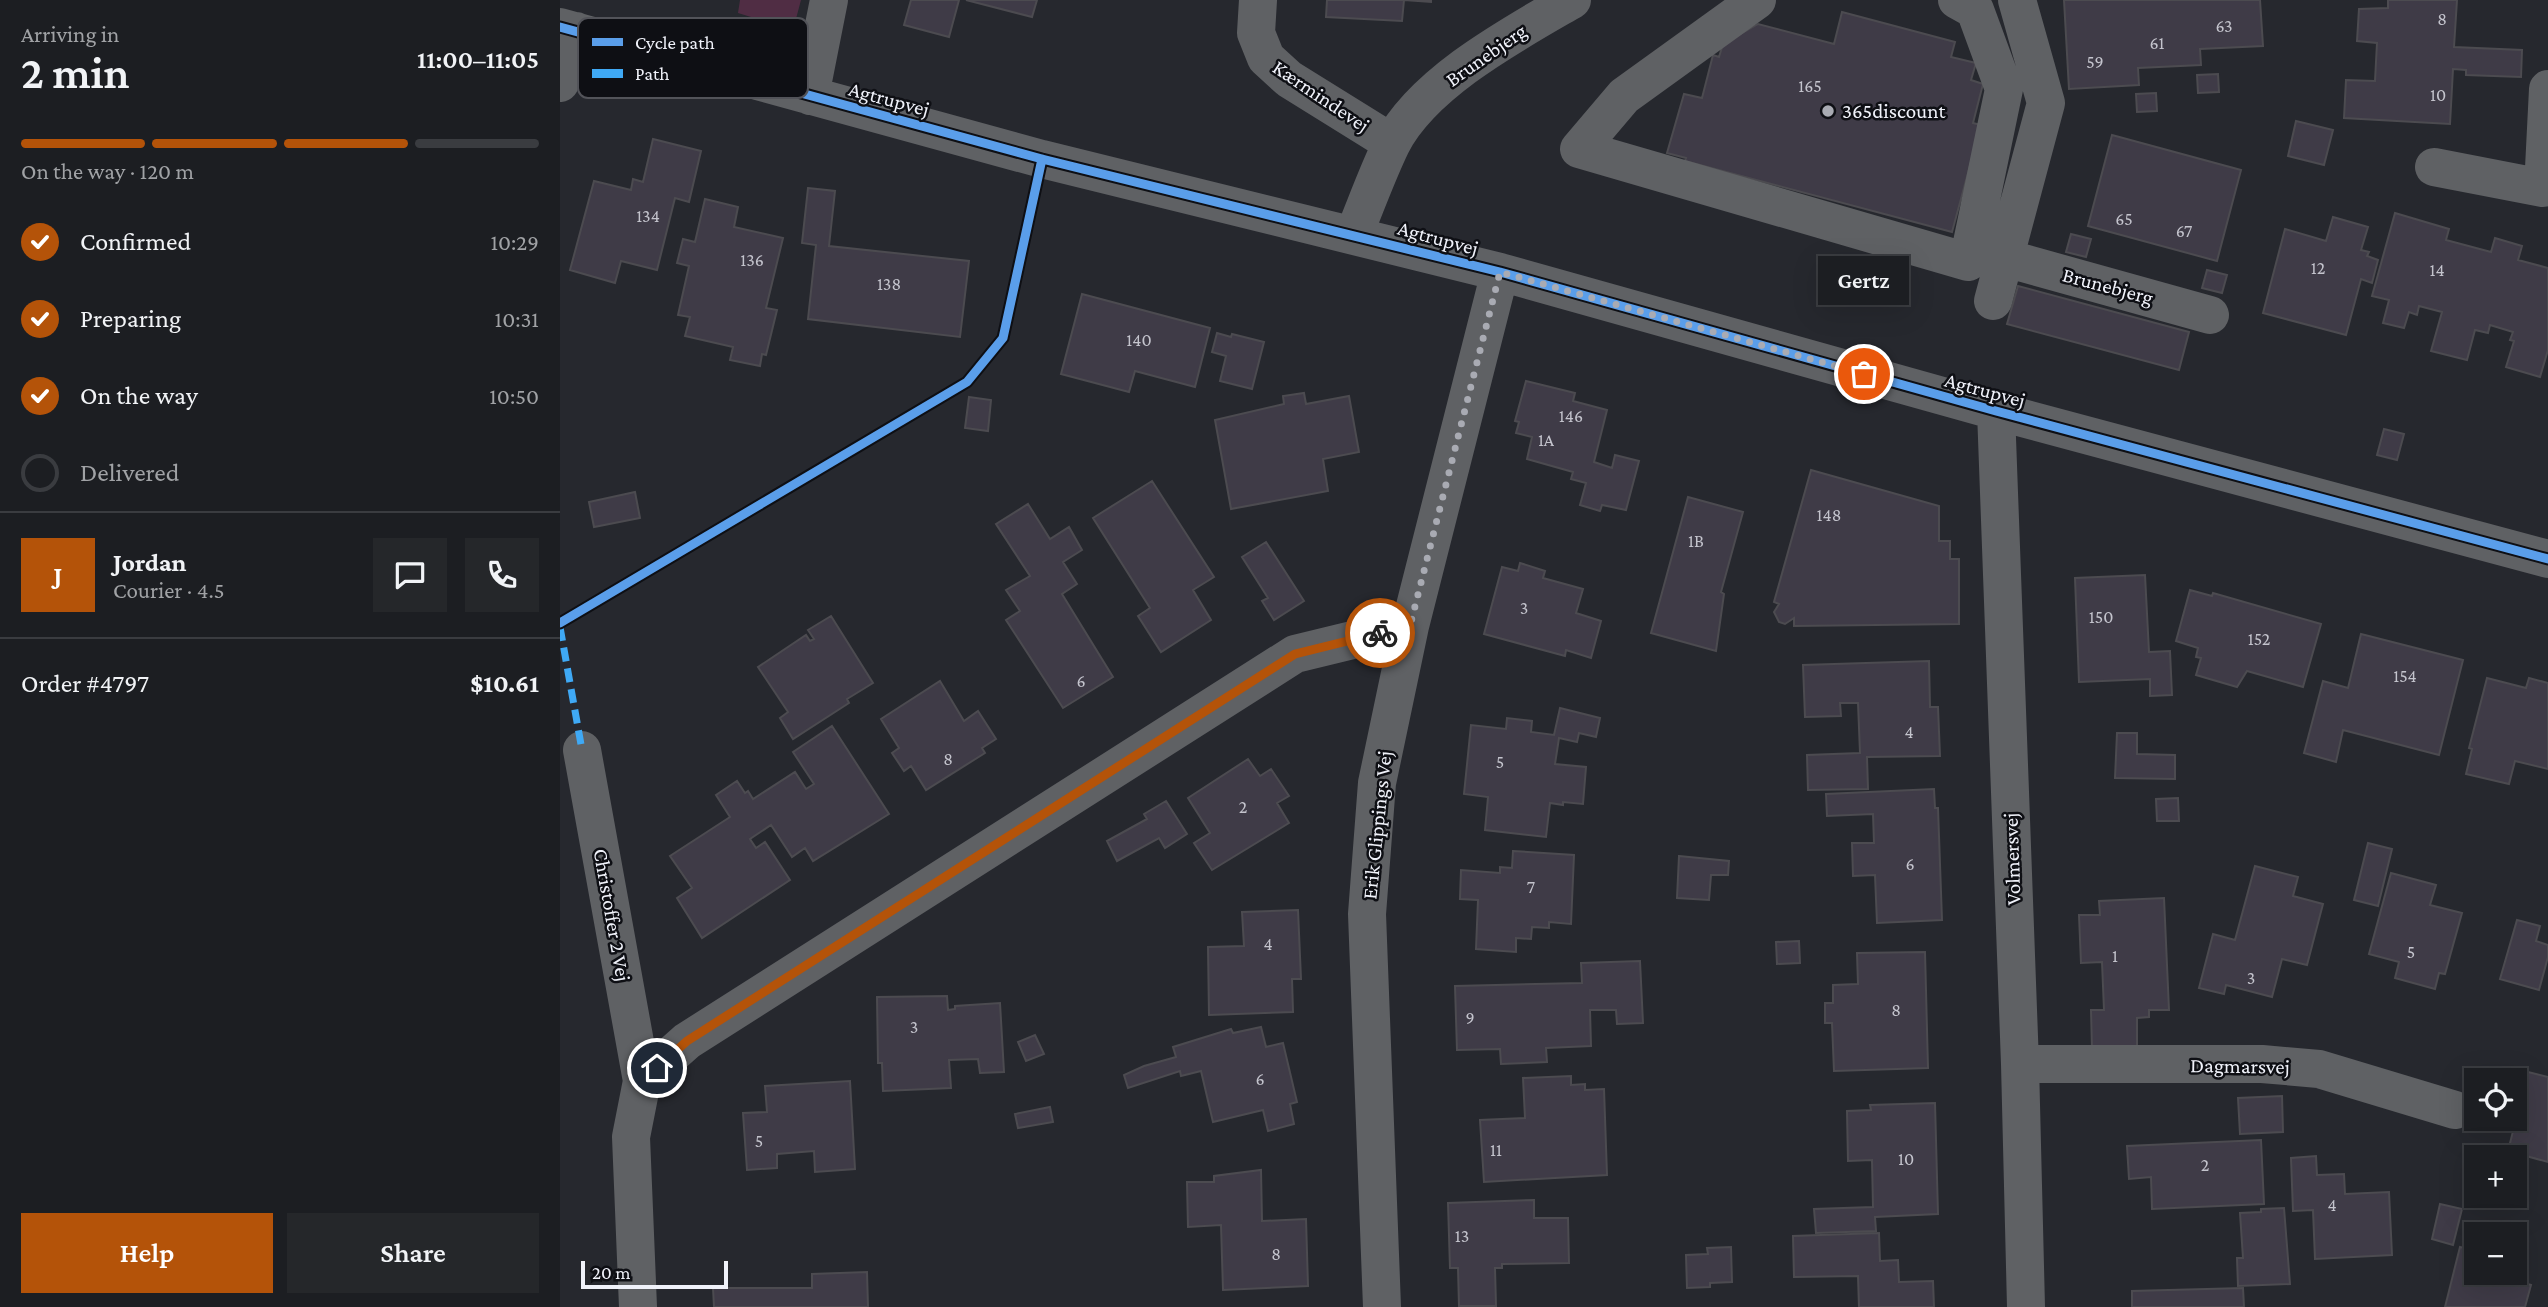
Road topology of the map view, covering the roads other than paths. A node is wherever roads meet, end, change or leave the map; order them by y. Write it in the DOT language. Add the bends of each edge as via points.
graph roads {
  1 [pos="829,0"];
  2 [pos="1258,0"];
  3 [pos="1572,0"];
  4 [pos="1757,0"];
  5 [pos="1957,0"];
  6 [pos="2017,0"];
  7 [pos="568,29"];
  8 [pos="560,83"];
  9 [pos="2548,89"];
  10 [pos="810,96"];
  11 [pos="1392,144"];
  12 [pos="2434,167"];
  13 [pos="1354,234"];
  14 [pos="2005,258"];
  15 [pos="1500,272"];
  16 [pos="1993,302"];
  17 [pos="2210,315"];
  18 [pos="1996,411"];
  19 [pos="2548,559"];
  20 [pos="1410,626"];
  21 [pos="582,750"];
  22 [pos="2020,1064"];
  23 [pos="642,1081"];
  24 [pos="2455,1110"];
  25 [pos="638,1307"];
  26 [pos="1382,1307"];
  27 [pos="2026,1307"];
  1 -- 10 [label="street"];
  2 -- 11 [label="street, Kærmindevej" via="1256,33 1266,58 1289,79"];
  3 -- 11 [label="street, Brunebjerg" via="1457,71 1415,112"];
  4 -- 5 [label="street" via="1624,96 1578,149 1968,262 2004,89 1975,10"];
  6 -- 14 [label="street" via="2046,103"];
  7 -- 8 [label="street"];
  9 -- 12 [label="street" via="2543,188"];
  10 -- 13 [label="street, Agtrupvej" via="1042,159"];
  11 -- 13 [label="street, Brunebjerg"];
  13 -- 15 [label="street, Agtrupvej"];
  14 -- 16 [label="street"];
  14 -- 17 [label="street, Brunebjerg"];
  15 -- 18 [label="street, Agtrupvej"];
  15 -- 20 [label="street, Erik Glippings Vej"];
  18 -- 19 [label="street, Agtrupvej"];
  18 -- 22 [label="street, Volmersvej"];
  20 -- 23 [label="street" via="1295,654 687,1041"];
  20 -- 26 [label="street, Erik Glippings Vej" via="1377,783 1367,914"];
  21 -- 23 [label="street, Christoffer 2 Vej"];
  22 -- 24 [label="street, Dagmarsvej" via="2319,1069"];
  22 -- 27 [label="street, Volmersvej"];
  23 -- 25 [label="street, Christoffer 2 Vej" via="631,1136"];
}
